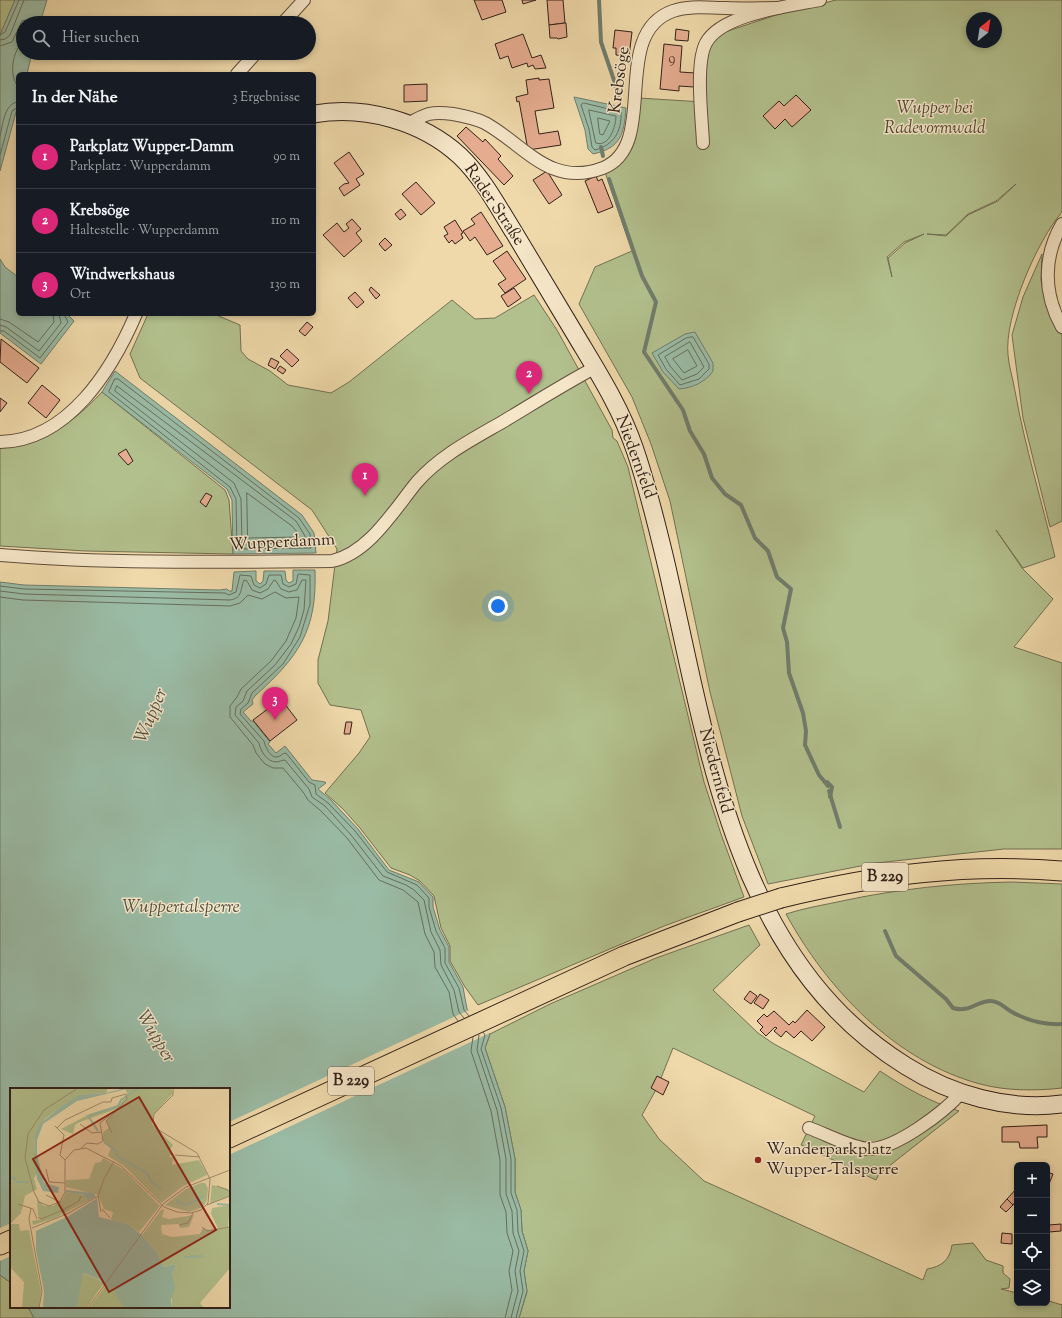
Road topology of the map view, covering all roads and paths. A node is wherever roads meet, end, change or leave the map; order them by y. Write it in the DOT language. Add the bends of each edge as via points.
graph roads {
  1 [pos="304,0"];
  2 [pos="820,0"];
  3 [pos="778,8"];
  4 [pos="289,16"];
  5 [pos="250,60"];
  6 [pos="239,72"];
  7 [pos="316,114"];
  8 [pos="407,124"];
  9 [pos="703,143"];
  10 [pos="1062,224"];
  11 [pos="135,316"];
  12 [pos="1062,327"];
  13 [pos="596,368"];
  14 [pos="0,442"];
  15 [pos="0,555"];
  16 [pos="1062,871"];
  17 [pos="961,1092"];
  18 [pos="1062,1104"];
  19 [pos="809,1128"];
  20 [pos="230,1138"];
  21 [pos="10,1240"];
  22 [pos="0,1245"];
  1 -- 4 [label="street"];
  2 -- 3 [label="street, Krebsöge"];
  3 -- 8 [label="street, Krebsöge" via="690,8 672,12 658,20 646,35 640,52 628,141 616,160 596,170 574,173 546,165 532,158 490,126 470,117 432,114"];
  3 -- 9 [label="street, Krebsöge" via="736,20 712,33 705,44 701,65"];
  5 -- 6 [label="street"];
  7 -- 8 [label="street, Rader Straße" via="362,113"];
  8 -- 13 [label="street, Rader Straße" via="454,152 480,179"];
  10 -- 12 [label="street" via="1050,252 1047,277 1052,304"];
  11 -- 14 [label="street" via="110,364 84,402 65,418 38,433"];
  13 -- 15 [label="street, Wupperdamm" via="446,455 417,482 380,528 347,556 332,561 114,562"];
  13 -- 17 [label="street, Niedernfeld" via="635,449 651,500 716,778 743,862 772,921 804,972 836,1010 857,1030 912,1070"];
  16 -- 20 [label="main road, B 229, bridge" via="990,867 941,870 888,876 781,898 631,953"];
  17 -- 18 [label="street, Niedernfeld" via="1011,1104"];
  17 -- 19 [label="street" via="948,1106 924,1124 880,1148 859,1147"];
  21 -- 22 [label="main road"];
}
